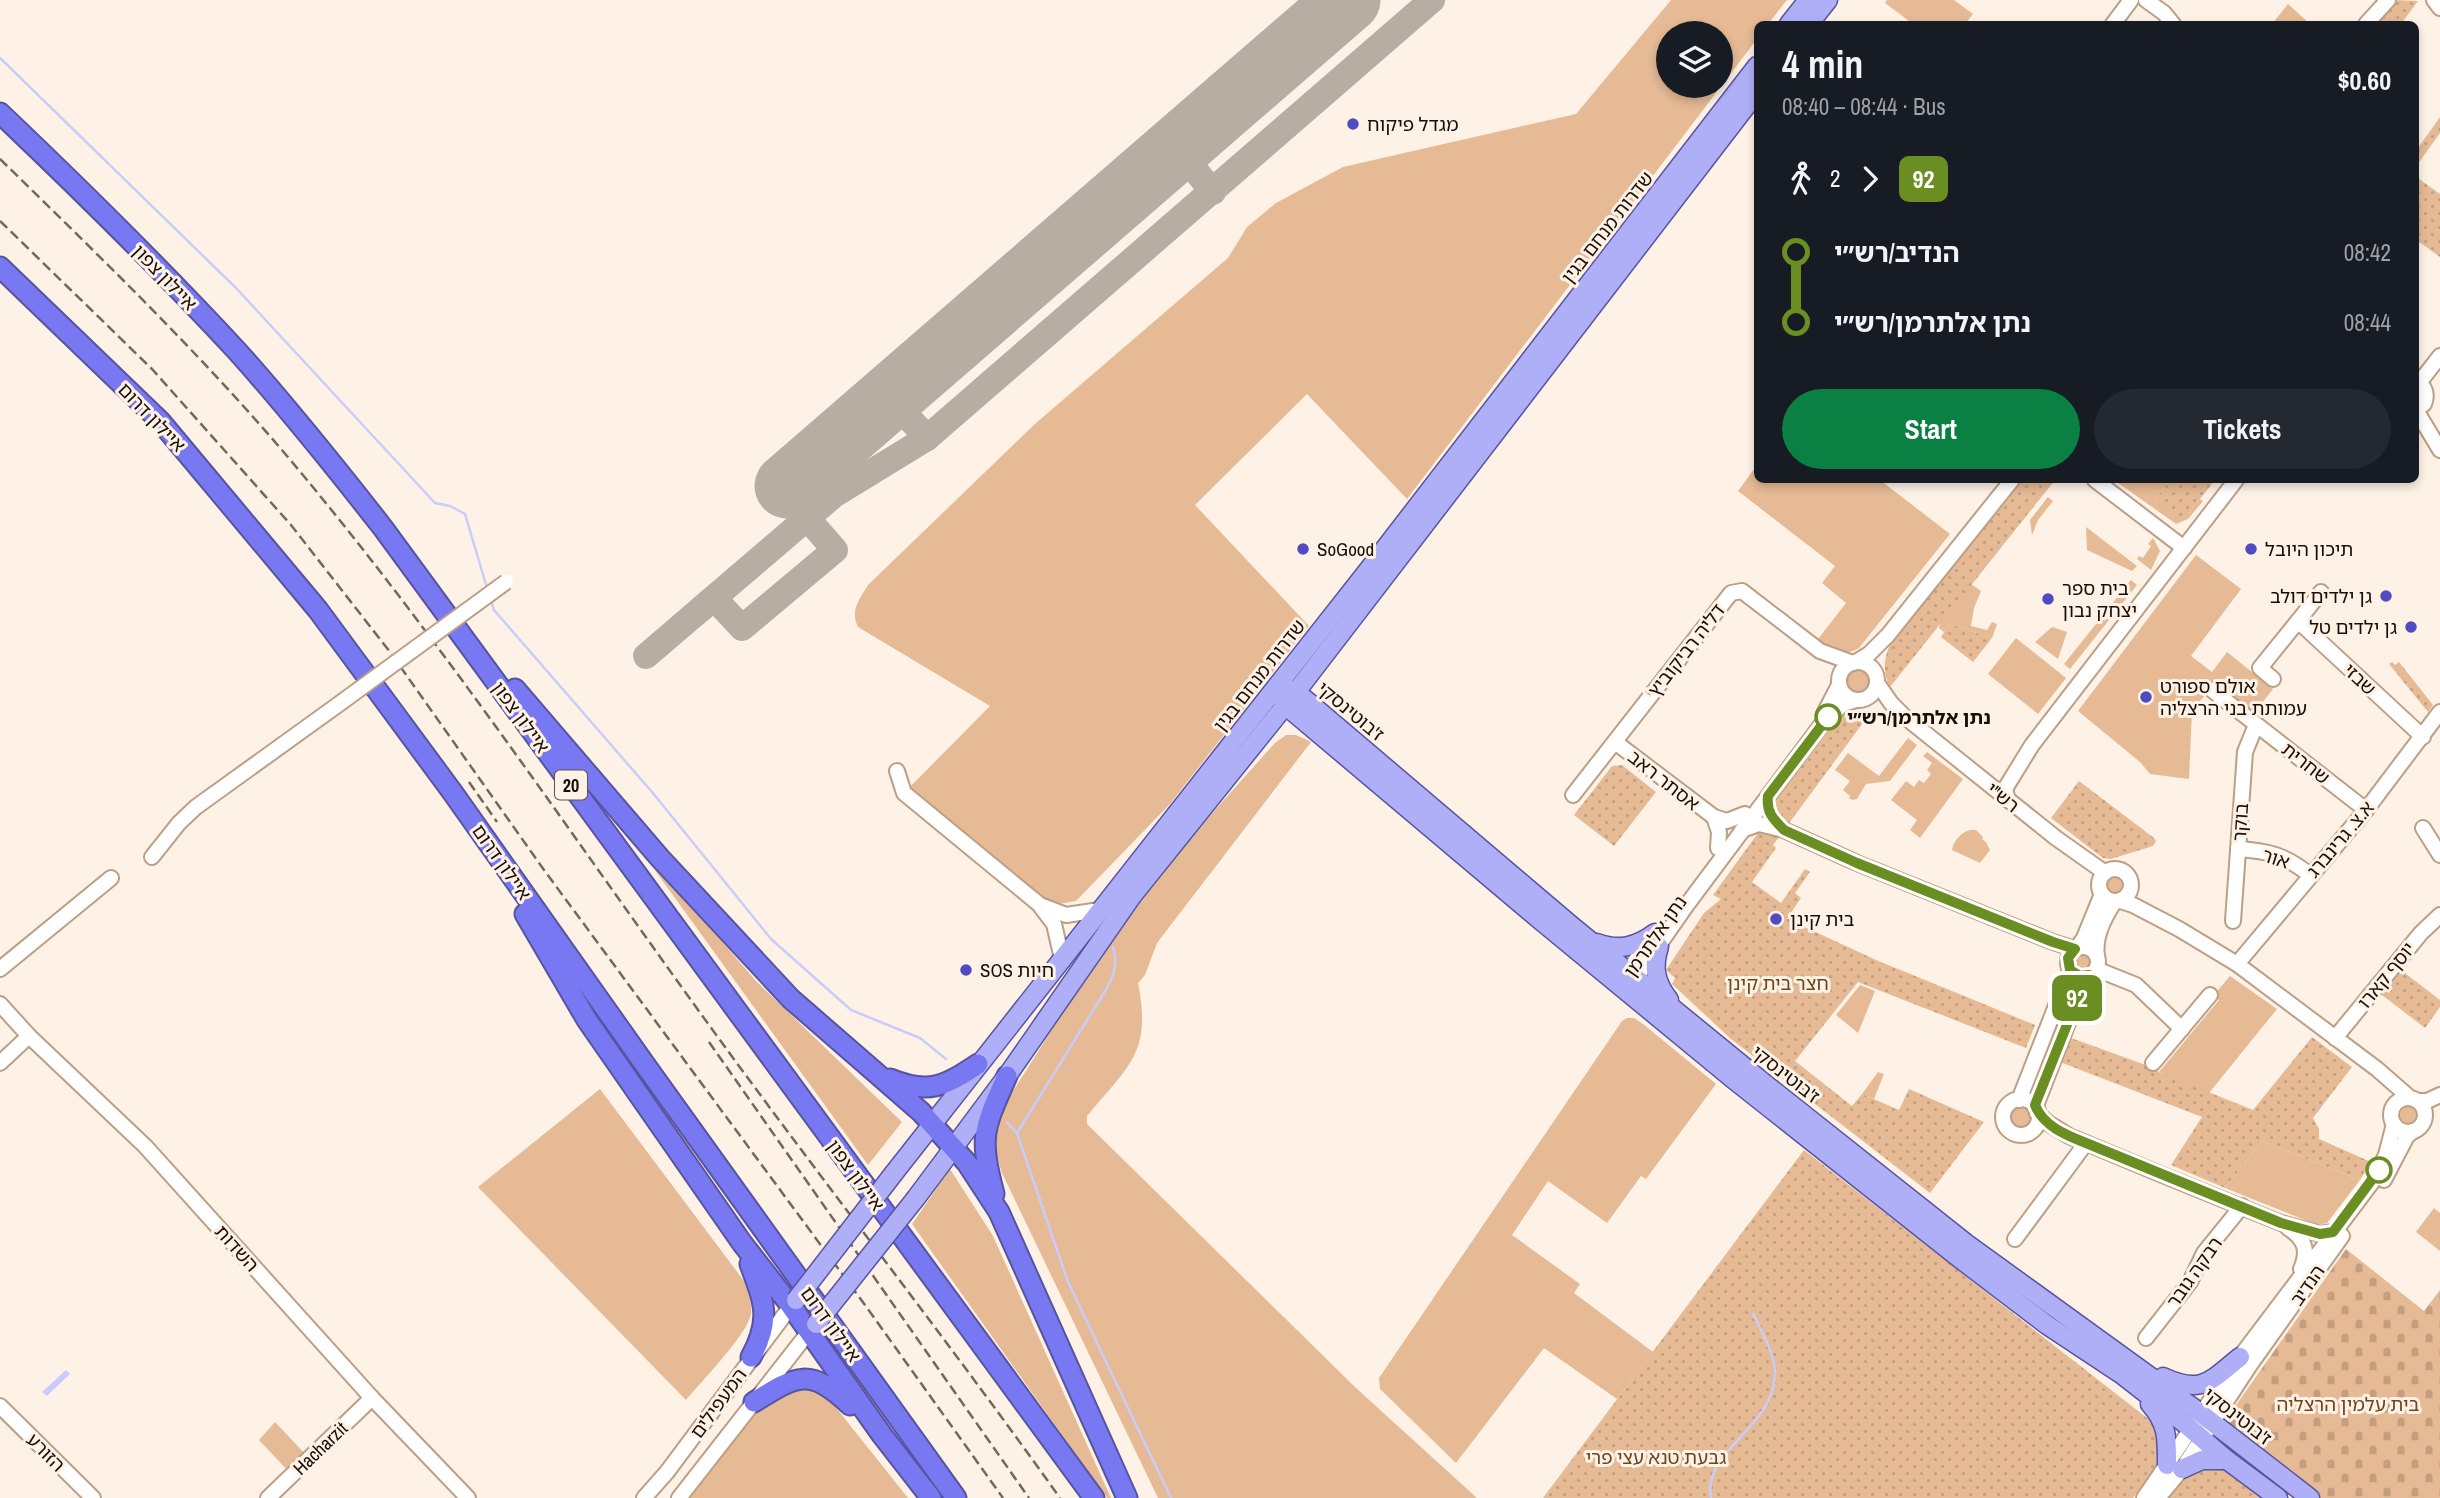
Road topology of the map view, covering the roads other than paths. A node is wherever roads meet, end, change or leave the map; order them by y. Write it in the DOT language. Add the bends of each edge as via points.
graph roads {
  1 [pos="1808,0"];
  2 [pos="1828,0"];
  3 [pos="2131,0"];
  4 [pos="2146,0"];
  5 [pos="2165,0"];
  6 [pos="2378,0"];
  7 [pos="2388,0"];
  8 [pos="2434,0"];
  9 [pos="2440,8"];
  10 [pos="1791,21"];
  11 [pos="1811,21"];
  12 [pos="2115,21"];
  13 [pos="2171,21"];
  14 [pos="2172,21"];
  15 [pos="2366,21"];
  16 [pos="2367,21"];
  17 [pos="1754,70"];
  18 [pos="1754,96"];
  19 [pos="0,113"];
  20 [pos="0,267"];
  21 [pos="2440,356"];
  22 [pos="2419,380"];
  23 [pos="2419,384"];
  24 [pos="2419,407"];
  25 [pos="2419,415"];
  26 [pos="2440,450"];
  27 [pos="2010,483"];
  28 [pos="2014,483"];
  29 [pos="2234,483"];
  30 [pos="2099,484"];
  31 [pos="1994,503"];
  32 [pos="2184,548"];
  33 [pos="506,582"];
  34 [pos="427,587"];
  35 [pos="2320,592"];
  36 [pos="2298,621"];
  37 [pos="1888,635"];
  38 [pos="1820,651"];
  39 [pos="1855,663"];
  40 [pos="1317,664"];
  41 [pos="1876,678"];
  42 [pos="2273,678"];
  43 [pos="1839,683"];
  44 [pos="1277,685"];
  45 [pos="2212,690"];
  46 [pos="1290,698"];
  47 [pos="1859,700"];
  48 [pos="2440,712"];
  49 [pos="1905,718"];
  50 [pos="2256,724"];
  51 [pos="1323,726"];
  52 [pos="1261,735"];
  53 [pos="2423,737"];
  54 [pos="1615,742"];
  55 [pos="2032,745"];
  56 [pos="897,771"];
  57 [pos="1986,783"];
  58 [pos="453,793"];
  59 [pos="1573,795"];
  60 [pos="1768,796"];
  61 [pos="2008,800"];
  62 [pos="2366,810"];
  63 [pos="1745,814"];
  64 [pos="1714,817"];
  65 [pos="2423,828"];
  66 [pos="1742,830"];
  67 [pos="1784,830"];
  68 [pos="1718,848"];
  69 [pos="2238,849"];
  70 [pos="2440,855"];
  71 [pos="152,857"];
  72 [pos="2105,872"];
  73 [pos="2310,875"];
  74 [pos="111,878"];
  75 [pos="2132,886"];
  76 [pos="2102,894"];
  77 [pos="2117,901"];
  78 [pos="1040,905"];
  79 [pos="1100,910"];
  80 [pos="2440,915"];
  81 [pos="2233,921"];
  82 [pos="2007,923"];
  83 [pos="2179,929"];
  84 [pos="1586,937"];
  85 [pos="1657,940"];
  86 [pos="2076,948"];
  87 [pos="1062,959"];
  88 [pos="2236,964"];
  89 [pos="2069,966"];
  90 [pos="2094,967"];
  91 [pos="0,969"];
  92 [pos="1628,978"];
  93 [pos="2210,995"];
  94 [pos="0,1004"];
  95 [pos="1679,1014"];
  96 [pos="2182,1029"];
  97 [pos="29,1037"];
  98 [pos="2335,1038"];
  99 [pos="0,1063"];
  100 [pos="2153,1063"];
  101 [pos="978,1064"];
  102 [pos="2369,1064"];
  103 [pos="881,1076"];
  104 [pos="1007,1076"];
  105 [pos="2440,1095"];
  106 [pos="2414,1099"];
  107 [pos="2019,1100"];
  108 [pos="2440,1104"];
  109 [pos="2036,1110"];
  110 [pos="2393,1119"];
  111 [pos="2425,1119"];
  112 [pos="934,1124"];
  113 [pos="2413,1131"];
  114 [pos="2028,1133"];
  115 [pos="2069,1136"];
  116 [pos="2086,1143"];
  117 [pos="954,1148"];
  118 [pos="2242,1206"];
  119 [pos="999,1212"];
  120 [pos="2281,1223"];
  121 [pos="2333,1232"];
  122 [pos="2015,1238"];
  123 [pos="742,1243"];
  124 [pos="2296,1280"];
  125 [pos="793,1303"];
  126 [pos="812,1329"];
  127 [pos="2146,1338"];
  128 [pos="751,1357"];
  129 [pos="2239,1357"];
  130 [pos="2126,1368"];
  131 [pos="372,1398"];
  132 [pos="754,1402"];
  133 [pos="0,1406"];
  134 [pos="2201,1427"];
  135 [pos="882,1435"];
  136 [pos="2227,1460"];
  137 [pos="2174,1467"];
  138 [pos="93,1498"];
  139 [pos="268,1498"];
  140 [pos="468,1498"];
  141 [pos="644,1498"];
  142 [pos="679,1498"];
  143 [pos="931,1498"];
  144 [pos="956,1498"];
  145 [pos="1094,1498"];
  146 [pos="1127,1498"];
  147 [pos="2144,1498"];
  148 [pos="2158,1498"];
  149 [pos="2278,1498"];
  150 [pos="2310,1498"];
  1 -- 10 [label="main road"];
  2 -- 11 [label="main road"];
  3 -- 12 [label="street"];
  4 -- 13 [label="street"];
  5 -- 14 [label="street"];
  6 -- 15 [label="street"];
  7 -- 16 [label="street"];
  8 -- 9 [label="street"];
  17 -- 44 [label="main road, שדרות מנחם בגין"];
  18 -- 40 [label="main road, שדרות מנחם בגין"];
  19 -- 34 [label="highway, איילון צפון / 20" via="237,351 313,438"];
  20 -- 58 [label="highway, איילון דרום" via="185,451 318,610"];
  21 -- 22 [label="street"];
  23 -- 24 [label="street" via="2426,399"];
  25 -- 26 [label="street"];
  27 -- 31 [label="street"];
  28 -- 31 [label="street"];
  29 -- 32 [label="street"];
  30 -- 32 [label="street"];
  31 -- 37 [label="street"];
  32 -- 55 [label="street"];
  33 -- 71 [label="street, bridge" via="196,807"];
  34 -- 103 [label="highway" via="659,857 774,981"];
  34 -- 145 [label="highway, איילון צפון / 20"];
  35 -- 36 [label="street"];
  36 -- 42 [label="street" via="2260,668"];
  36 -- 53 [label="street, שבזי"];
  37 -- 39 [label="street"];
  37 -- 41 [label="street"];
  38 -- 39 [label="street, 'דליה רביקוביץ"];
  38 -- 43 [label="street, 'דליה רביקוביץ"];
  38 -- 54 [label="street, 'דליה רביקוביץ" via="1742,591 1731,593"];
  39 -- 41 [label="street" via="1869,666"];
  39 -- 43 [label="street" via="1843,669"];
  40 -- 46 [label="main road, שדרות מנחם בגין"];
  40 -- 51 [label="main road" via="1314,693"];
  41 -- 47 [label="street" via="1873,693"];
  41 -- 49 [label="street, רש\"י"];
  43 -- 47 [label="street" via="1847,697"];
  43 -- 63 [label="street, נתן אלתרמן" via="1827,710"];
  44 -- 46 [label="main road, ז'בוטינסקי"];
  44 -- 79 [label="main road, שדרות מנחם בגין"];
  45 -- 50 [label="street, שחרית"];
  46 -- 51 [label="main road, ז'בוטינסקי"];
  46 -- 52 [label="main road, שדרות מנחם בגין"];
  47 -- 49 [label="street, רש\"י"];
  47 -- 60 [label="street, נתן אלתרמן" via="1843,704 1822,724"];
  48 -- 53 [label="street, א.צ. גרינברג"];
  49 -- 57 [label="street, רש\"י"];
  50 -- 62 [label="street, שחרית"];
  50 -- 69 [label="street, בוקר" via="2245,752"];
  51 -- 52 [label="main road" via="1286,721"];
  51 -- 84 [label="main road, ז'בוטינסקי"];
  51 -- 92 [label="main road, ז'בוטינסקי"];
  52 -- 104 [label="main road, שדרות מנחם בגין" via="1109,926"];
  53 -- 62 [label="street, א.צ. גרינברג"];
  54 -- 59 [label="street, 'דליה רביקוביץ"];
  54 -- 64 [label="street, אסתר ראב"];
  55 -- 57 [label="street" via="1995,781"];
  55 -- 61 [label="street" via="2005,789"];
  56 -- 78 [label="street" via="905,793"];
  57 -- 61 [label="street, רש\"י"];
  58 -- 123 [label="highway" via="587,1020"];
  58 -- 144 [label="highway, איילון דרום"];
  60 -- 66 [label="street, נתן אלתרמן"];
  60 -- 67 [label="street" via="1769,814"];
  61 -- 72 [label="street, רש\"י"];
  62 -- 73 [label="street, א.צ. גרינברג"];
  63 -- 64 [label="street, אסתר ראב" via="1727,821"];
  63 -- 68 [label="street, נתן אלתרמן"];
  64 -- 68 [label="street, אסתר ראב"];
  65 -- 70 [label="street"];
  66 -- 67 [label="street" via="1759,824"];
  66 -- 85 [label="street, נתן אלתרמן"];
  67 -- 82 [label="street"];
  68 -- 85 [label="street, נתן אלתרמן"];
  69 -- 73 [label="street, אור" via="2281,856"];
  69 -- 81 [label="street, בוקר"];
  72 -- 75 [label="street" via="2121,869"];
  72 -- 76 [label="street" via="2099,881"];
  73 -- 88 [label="street, א.צ. גרינברג"];
  74 -- 91 [label="street"];
  75 -- 77 [label="street" via="2128,895"];
  75 -- 83 [label="street"];
  76 -- 77 [label="street"];
  76 -- 86 [label="street"];
  77 -- 83 [label="street"];
  77 -- 90 [label="street" via="2096,944"];
  78 -- 79 [label="street" via="1066,915"];
  78 -- 87 [label="street" via="1054,924"];
  79 -- 87 [label="main road, שדרות מנחם בגין"];
  80 -- 98 [label="street, יוסף קארו"];
  82 -- 86 [label="street"];
  82 -- 89 [label="street"];
  83 -- 88 [label="street"];
  84 -- 85 [label="main road" via="1624,948"];
  84 -- 92 [label="main road, ז'בוטינסקי"];
  85 -- 92 [label="street, נתן אלתרמן"];
  85 -- 95 [label="main road" via="1654,962 1658,981"];
  86 -- 89 [label="street"];
  86 -- 90 [label="street" via="2088,947"];
  87 -- 101 [label="main road, שדרות מנחם בגין"];
  88 -- 98 [label="street"];
  89 -- 90 [label="street" via="2080,976"];
  89 -- 107 [label="street"];
  90 -- 96 [label="street" via="2136,985"];
  90 -- 109 [label="street" via="2082,987"];
  92 -- 95 [label="main road, ז'בוטינסקי"];
  92 -- 130 [label="main road, ז'בוטינסקי" via="1732,1079 1959,1258 2047,1325"];
  93 -- 96 [label="street"];
  94 -- 97 [label="street, השדות"];
  95 -- 130 [label="main road, ז'בוטינסקי"];
  96 -- 100 [label="street"];
  97 -- 99 [label="street"];
  97 -- 131 [label="street, השדות" via="145,1146"];
  98 -- 102 [label="street"];
  101 -- 103 [label="highway" via="947,1084 927,1088"];
  101 -- 112 [label="main road, שדרות מנחם בגין"];
  102 -- 106 [label="street"];
  102 -- 110 [label="street" via="2390,1095"];
  103 -- 112 [label="highway"];
  104 -- 117 [label="main road, שדרות מנחם בגין"];
  104 -- 119 [label="highway" via="984,1139"];
  105 -- 106 [label="street" via="2427,1101"];
  106 -- 110 [label="street" via="2395,1104"];
  106 -- 111 [label="street" via="2425,1110"];
  107 -- 109 [label="street"];
  107 -- 114 [label="street" via="2005,1108 2004,1122 2012,1132"];
  108 -- 111 [label="street"];
  109 -- 114 [label="street" via="2037,1124"];
  109 -- 115 [label="street"];
  110 -- 113 [label="street" via="2404,1132"];
  110 -- 121 [label="street, הנדיב" via="2382,1166"];
  111 -- 113 [label="street"];
  112 -- 117 [label="highway"];
  112 -- 125 [label="main road, שדרות מנחם בגין, bridge"];
  113 -- 134 [label="street, הנדיב" via="2386,1178"];
  114 -- 115 [label="street"];
  115 -- 116 [label="street"];
  116 -- 118 [label="street"];
  116 -- 122 [label="street"];
  117 -- 119 [label="highway"];
  117 -- 126 [label="main road, שדרות מנחם בגין, bridge"];
  118 -- 120 [label="street"];
  118 -- 127 [label="street, רבקה גובר"];
  119 -- 146 [label="highway"];
  120 -- 121 [label="street" via="2320,1234"];
  120 -- 124 [label="street" via="2304,1244 2305,1257"];
  121 -- 124 [label="street, הנדיב"];
  123 -- 125 [label="highway"];
  123 -- 128 [label="highway" via="765,1310 763,1331"];
  124 -- 129 [label="street, הנדיב"];
  125 -- 126 [label="highway"];
  125 -- 128 [label="street, המעפילים"];
  126 -- 132 [label="street, המעפילים"];
  126 -- 135 [label="highway"];
  128 -- 141 [label="street, המעפילים"];
  129 -- 130 [label="main road" via="2207,1382 2188,1387"];
  129 -- 134 [label="street, הנדיב"];
  130 -- 134 [label="main road, ז'בוטינסקי"];
  130 -- 137 [label="main road" via="2160,1415"];
  131 -- 139 [label="street, Hacharzit"];
  131 -- 140 [label="street, השדות"];
  132 -- 135 [label="highway" via="790,1381 816,1380"];
  132 -- 142 [label="street, המעפילים"];
  133 -- 138 [label="street, הזורע"];
  134 -- 136 [label="main road, ז'בוטינסקי"];
  134 -- 137 [label="street"];
  134 -- 150 [label="main road, ז'בוטינסקי"];
  135 -- 143 [label="highway"];
  136 -- 137 [label="main road"];
  136 -- 149 [label="main road, ז'בוטינסקי"];
  137 -- 147 [label="street"];
  137 -- 148 [label="street"];
}
